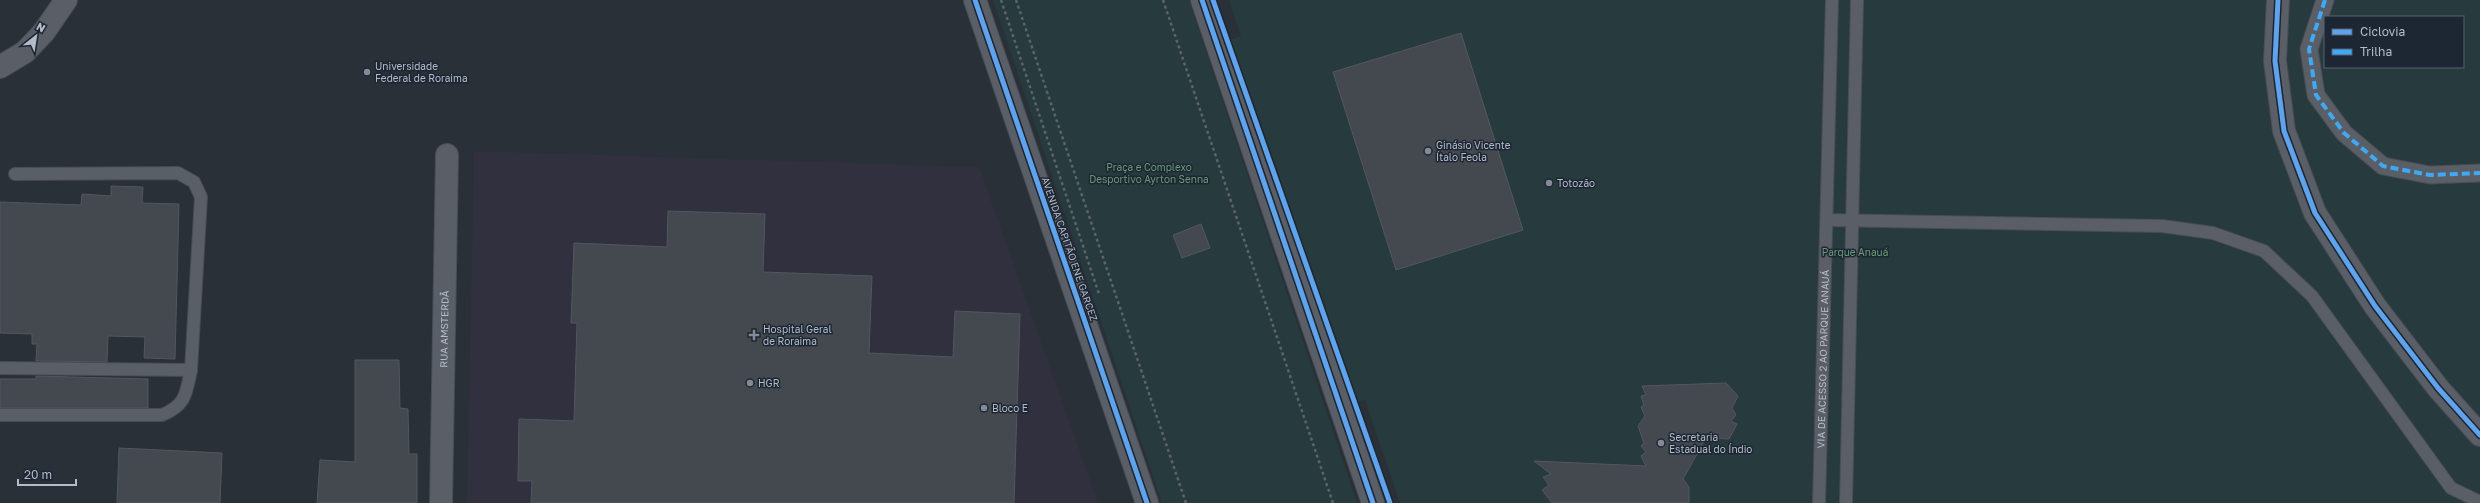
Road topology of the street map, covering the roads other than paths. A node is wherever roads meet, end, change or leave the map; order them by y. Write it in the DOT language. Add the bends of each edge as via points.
graph roads {
  1 [pos="66,0"];
  2 [pos="975,0"];
  3 [pos="1202,0"];
  4 [pos="1832,0"];
  5 [pos="1857,0"];
  6 [pos="2278,0"];
  7 [pos="2325,0"];
  8 [pos="0,67"];
  9 [pos="448,155"];
  10 [pos="2480,173"];
  11 [pos="15,174"];
  12 [pos="1827,220"];
  13 [pos="1851,220"];
  14 [pos="0,368"];
  15 [pos="191,370"];
  16 [pos="0,415"];
  17 [pos="2480,435"];
  18 [pos="2480,502"];
  19 [pos="441,503"];
  20 [pos="1146,503"];
  21 [pos="1373,503"];
  22 [pos="1820,503"];
  23 [pos="1846,503"];
  1 -- 8 [label="street" via="44,32 25,52"];
  2 -- 20 [label="street, AVENIDA CAPITÃO ENE GARCEZ"];
  3 -- 21 [label="street"];
  4 -- 12 [label="lane, VIA DE ACESSO 2 AO PARQUE ANAUÁ"];
  5 -- 13 [label="lane"];
  6 -- 17 [label="street" via="2275,61 2284,131 2315,212 2375,306 2438,388"];
  7 -- 10 [label="street" via="2309,49 2316,95 2344,133 2383,166 2430,175"];
  9 -- 19 [label="street, RUA AMSTERDÃ"];
  11 -- 15 [label="lane" via="178,173 194,182 201,197"];
  12 -- 13 [label="lane"];
  12 -- 22 [label="lane, VIA DE ACESSO 2 AO PARQUE ANAUÁ"];
  13 -- 18 [label="lane" via="2162,226 2213,233 2264,251 2312,296 2451,488"];
  13 -- 23 [label="lane"];
  14 -- 15 [label="lane"];
  15 -- 16 [label="lane" via="185,397 176,409 162,415"];
}
